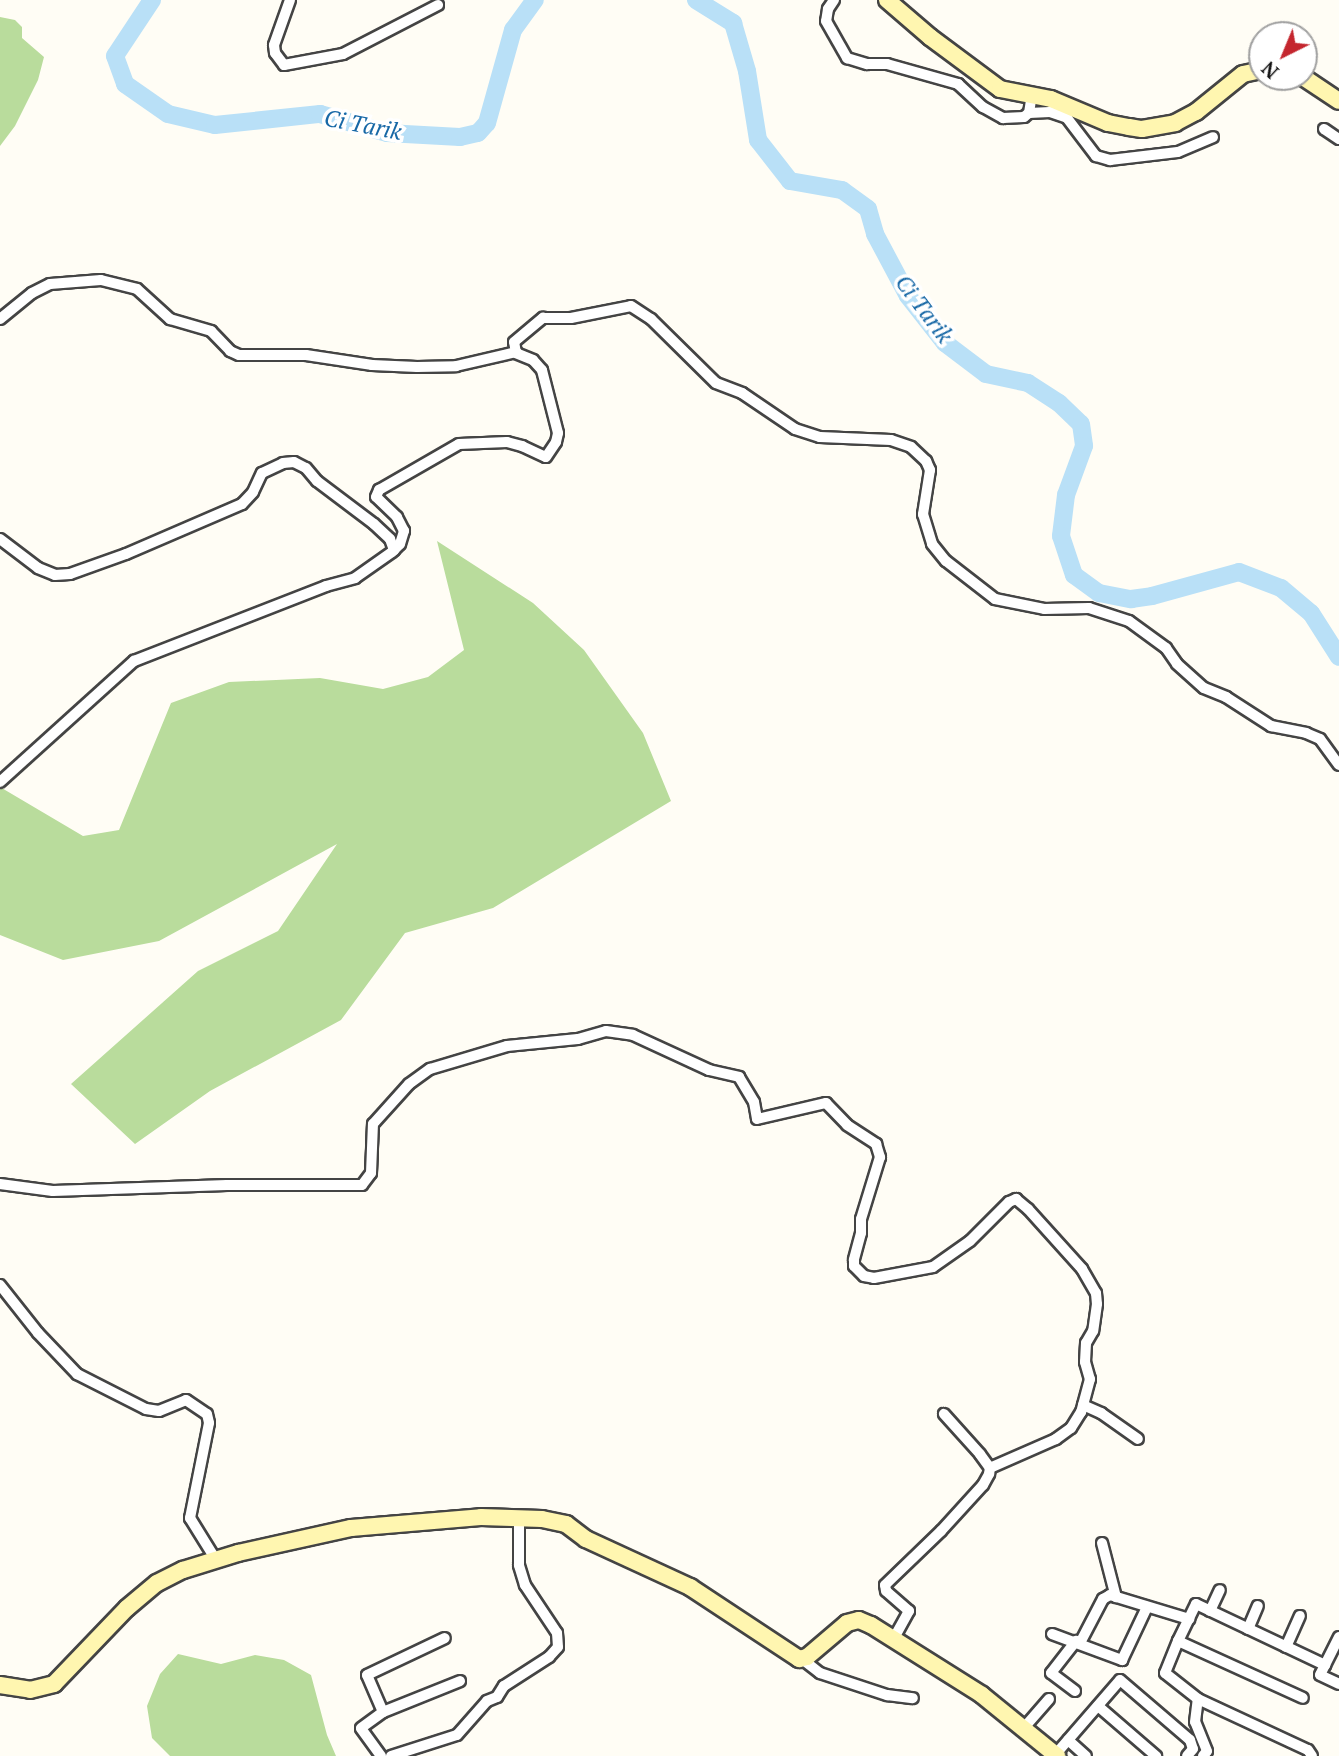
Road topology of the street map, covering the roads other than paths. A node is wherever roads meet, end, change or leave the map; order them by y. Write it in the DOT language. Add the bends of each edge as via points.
graph roads {
  1 [pos="290,0"];
  2 [pos="834,0"];
  3 [pos="887,0"];
  4 [pos="438,5"];
  5 [pos="968,66"];
  6 [pos="1248,73"];
  7 [pos="958,84"];
  8 [pos="1318,87"];
  9 [pos="1032,95"];
  10 [pos="1339,101"];
  11 [pos="1029,113"];
  12 [pos="1324,129"];
  13 [pos="1213,137"];
  14 [pos="1339,139"];
  15 [pos="0,319"];
  16 [pos="516,352"];
  17 [pos="0,539"];
  18 [pos="394,550"];
  19 [pos="1339,765"];
  20 [pos="0,782"];
  21 [pos="0,1184"];
  22 [pos="0,1285"];
  23 [pos="1083,1405"];
  24 [pos="944,1414"];
  25 [pos="1138,1439"];
  26 [pos="990,1468"];
  27 [pos="519,1520"];
  28 [pos="1102,1543"];
  29 [pos="216,1560"];
  30 [pos="1220,1590"];
  31 [pos="1116,1597"];
  32 [pos="1258,1606"];
  33 [pos="1147,1607"];
  34 [pos="1210,1611"];
  35 [pos="1300,1616"];
  36 [pos="1189,1619"];
  37 [pos="1248,1629"];
  38 [pos="1052,1634"];
  39 [pos="1339,1637"];
  40 [pos="894,1638"];
  41 [pos="444,1639"];
  42 [pos="1178,1641"];
  43 [pos="1078,1642"];
  44 [pos="1286,1647"];
  45 [pos="802,1659"];
  46 [pos="1325,1665"];
  47 [pos="460,1681"];
  48 [pos="1339,1684"];
  49 [pos="0,1685"];
  50 [pos="1075,1691"];
  51 [pos="913,1698"];
  52 [pos="1303,1698"];
  53 [pos="1049,1699"];
  54 [pos="1198,1699"];
  55 [pos="1097,1706"];
  56 [pos="383,1713"];
  57 [pos="1022,1730"];
  58 [pos="1068,1740"];
  59 [pos="417,1752"];
  60 [pos="1205,1753"];
  61 [pos="1056,1755"];
  62 [pos="381,1756"];
  63 [pos="391,1756"];
  64 [pos="1086,1756"];
  65 [pos="1156,1756"];
  66 [pos="1187,1756"];
  67 [pos="1218,1756"];
  68 [pos="1312,1756"];
  1 -- 4 [label="street" via="274,45 284,65 343,54"];
  2 -- 7 [label="street" via="827,21 847,58"];
  3 -- 5 [label="street"];
  5 -- 7 [label="street"];
  5 -- 9 [label="street" via="1000,89"];
  6 -- 9 [label="street" via="1185,118 1153,128 1108,123"];
  7 -- 11 [label="street" via="1003,118 1019,119"];
  8 -- 10 [label="street"];
  9 -- 11 [label="street"];
  11 -- 13 [label="street" via="1050,112 1067,118 1096,156 1111,160 1178,152"];
  12 -- 14 [label="street"];
  15 -- 16 [label="street" via="50,284 101,280 137,289 170,319 211,331 239,355 306,355 417,367 456,366"];
  16 -- 18 [label="street" via="542,370 558,433 552,450 544,458 507,442 459,444 379,489 376,497 403,526 402,540"];
  16 -- 19 [label="street" via="516,339 543,318 571,318 621,307 639,310 716,383 742,393 794,429 820,437 891,440 911,447 930,470 923,514 932,544 946,561 995,599 1044,609 1089,608 1129,621 1166,648 1204,688 1271,726 1320,739"];
  17 -- 18 [label="street" via="38,568 55,575 70,574 242,504 262,472 294,462 374,524 390,539"];
  18 -- 20 [label="street" via="355,578 134,661"];
  21 -- 23 [label="street" via="53,1191 362,1185 370,1173 373,1124 430,1069 507,1045 617,1031 709,1070 739,1077 754,1102 757,1119 826,1103 847,1125 876,1144 880,1157 860,1219 854,1260 854,1266 869,1277 933,1267 970,1241 1009,1202 1019,1201 1082,1269 1096,1293 1096,1316 1086,1343 1090,1379"];
  22 -- 29 [label="street" via="77,1374 146,1409 159,1411 186,1400 206,1414 209,1423 190,1518"];
  23 -- 25 [label="street"];
  23 -- 26 [label="street" via="1071,1428 1056,1439"];
  24 -- 26 [label="street"];
  26 -- 40 [label="street" via="983,1485 885,1585 909,1611"];
  27 -- 29 [label="street" via="481,1517 351,1528"];
  27 -- 45 [label="street" via="566,1524 586,1539 690,1587"];
  27 -- 59 [label="street" via="519,1565 525,1585 553,1625 558,1647 504,1686 457,1735"];
  28 -- 31 [label="street"];
  29 -- 49 [label="street" via="157,1583 54,1684 30,1690"];
  30 -- 34 [label="street"];
  31 -- 33 [label="street"];
  31 -- 43 [label="street" via="1104,1599"];
  32 -- 37 [label="street"];
  33 -- 36 [label="street"];
  33 -- 43 [label="street" via="1122,1660"];
  34 -- 36 [label="street" via="1196,1604"];
  34 -- 37 [label="street"];
  35 -- 44 [label="street"];
  36 -- 42 [label="street"];
  37 -- 44 [label="street"];
  38 -- 43 [label="street"];
  39 -- 46 [label="street"];
  40 -- 45 [label="street" via="853,1620"];
  40 -- 57 [label="street" via="982,1695"];
  41 -- 56 [label="street" via="368,1675"];
  42 -- 52 [label="street"];
  42 -- 54 [label="street" via="1165,1673"];
  43 -- 50 [label="street" via="1051,1673"];
  44 -- 46 [label="street"];
  45 -- 51 [label="street" via="820,1673 887,1695"];
  46 -- 48 [label="street" via="1320,1675"];
  47 -- 56 [label="street"];
  53 -- 57 [label="street"];
  54 -- 60 [label="street" via="1195,1722"];
  54 -- 68 [label="street" via="1308,1750"];
  55 -- 58 [label="street"];
  55 -- 65 [label="street"];
  55 -- 66 [label="street" via="1120,1680 1191,1740 1193,1749"];
  56 -- 62 [label="street" via="360,1728"];
  57 -- 61 [label="street"];
  58 -- 61 [label="street"];
  58 -- 64 [label="street"];
  59 -- 63 [label="street"];
  60 -- 67 [label="street"];
}
